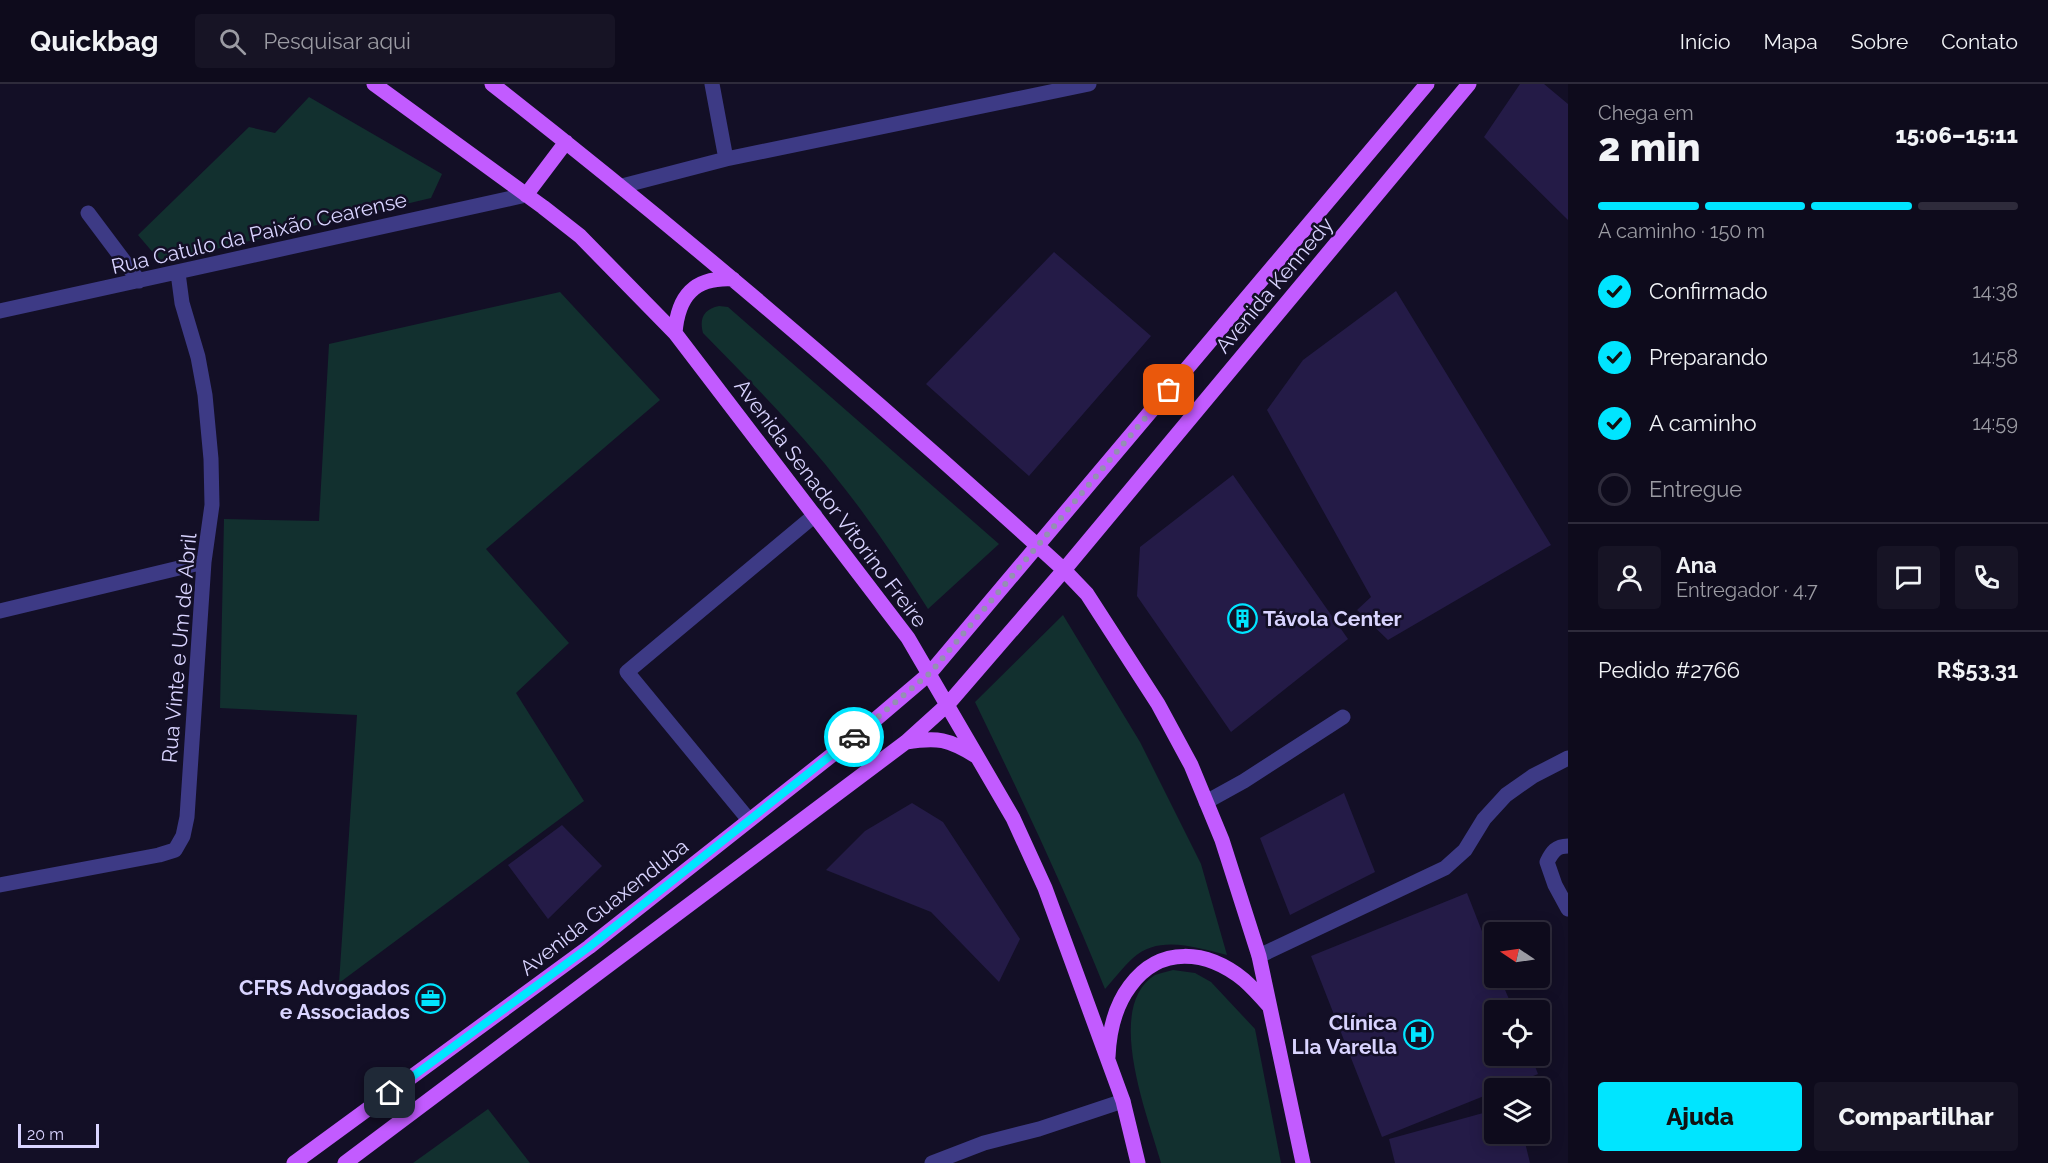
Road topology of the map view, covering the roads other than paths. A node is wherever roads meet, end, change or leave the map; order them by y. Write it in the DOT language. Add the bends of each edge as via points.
graph roads {
  1 [pos="374,84"];
  2 [pos="492,84"];
  3 [pos="712,84"];
  4 [pos="1089,84"];
  5 [pos="1427,84"];
  6 [pos="1469,84"];
  7 [pos="566,142"];
  8 [pos="726,159"];
  9 [pos="622,186"];
  10 [pos="526,195"];
  11 [pos="88,213"];
  12 [pos="178,273"];
  13 [pos="733,279"];
  14 [pos="139,281"];
  15 [pos="0,311"];
  16 [pos="675,333"];
  17 [pos="814,515"];
  18 [pos="1038,546"];
  19 [pos="204,562"];
  20 [pos="1064,570"];
  21 [pos="0,611"];
  22 [pos="930,673"];
  23 [pos="948,704"];
  24 [pos="1343,717"];
  25 [pos="906,742"];
  26 [pos="978,757"];
  27 [pos="1568,758"];
  28 [pos="1206,802"];
  29 [pos="749,820"];
  30 [pos="1568,846"];
  31 [pos="0,885"];
  32 [pos="1568,909"];
  33 [pos="1259,956"];
  34 [pos="1270,1007"];
  35 [pos="1108,1061"];
  36 [pos="1123,1101"];
  37 [pos="294,1163"];
  38 [pos="345,1163"];
  39 [pos="932,1163"];
  40 [pos="1138,1163"];
  41 [pos="1303,1163"];
  1 -- 10 [label="main road, Avenida Senador Vitorino Freire"];
  2 -- 7 [label="main road"];
  3 -- 8 [label="street"];
  4 -- 8 [label="street"];
  5 -- 18 [label="main road, Avenida Kennedy"];
  6 -- 20 [label="main road, Avenida Kennedy"];
  7 -- 9 [label="main road"];
  7 -- 10 [label="main road"];
  8 -- 9 [label="street"];
  9 -- 13 [label="main road"];
  10 -- 12 [label="street, Rua Catulo da Paixão Cearense"];
  10 -- 16 [label="main road, Avenida Senador Vitorino Freire" via="580,236"];
  11 -- 14 [label="street"];
  12 -- 14 [label="street, Rua Catulo da Paixão Cearense"];
  12 -- 19 [label="street, Rua Vinte e Um de Abril" via="205,395 210,448 212,505"];
  13 -- 16 [label="main road" via="709,280 691,290 680,307"];
  13 -- 18 [label="main road"];
  14 -- 15 [label="street, Rua Catulo da Paixão Cearense"];
  16 -- 17 [label="main road, Avenida Senador Vitorino Freire"];
  17 -- 22 [label="main road, Avenida Senador Vitorino Freire"];
  17 -- 29 [label="street" via="627,672"];
  18 -- 20 [label="main road"];
  18 -- 22 [label="main road, Avenida Kennedy"];
  19 -- 21 [label="street"];
  19 -- 31 [label="street, Rua Vinte e Um de Abril" via="187,817 175,850"];
  20 -- 23 [label="main road, Avenida Kennedy"];
  20 -- 28 [label="main road" via="1087,594 1158,704"];
  22 -- 23 [label="main road, Avenida Senador Vitorino Freire"];
  22 -- 29 [label="main road, Avenida Guaxenduba"];
  23 -- 25 [label="main road"];
  23 -- 26 [label="main road, Avenida Senador Vitorino Freire"];
  24 -- 28 [label="street"];
  25 -- 26 [label="main road" via="929,738 954,742"];
  25 -- 38 [label="main road"];
  26 -- 35 [label="main road, Avenida Senador Vitorino Freire" via="1045,888"];
  27 -- 33 [label="street" via="1506,795 1484,819 1465,850 1445,868"];
  28 -- 33 [label="main road"];
  29 -- 37 [label="main road, Avenida Guaxenduba" via="589,947"];
  30 -- 32 [label="street" via="1551,852 1547,862"];
  33 -- 34 [label="main road"];
  34 -- 35 [label="main road" via="1244,980 1212,962 1177,956 1156,961 1138,975 1120,1002 1110,1035"];
  34 -- 41 [label="main road"];
  35 -- 36 [label="main road, Avenida Senador Vitorino Freire"];
  36 -- 39 [label="street"];
  36 -- 40 [label="main road, Avenida Senador Vitorino Freire"];
}
